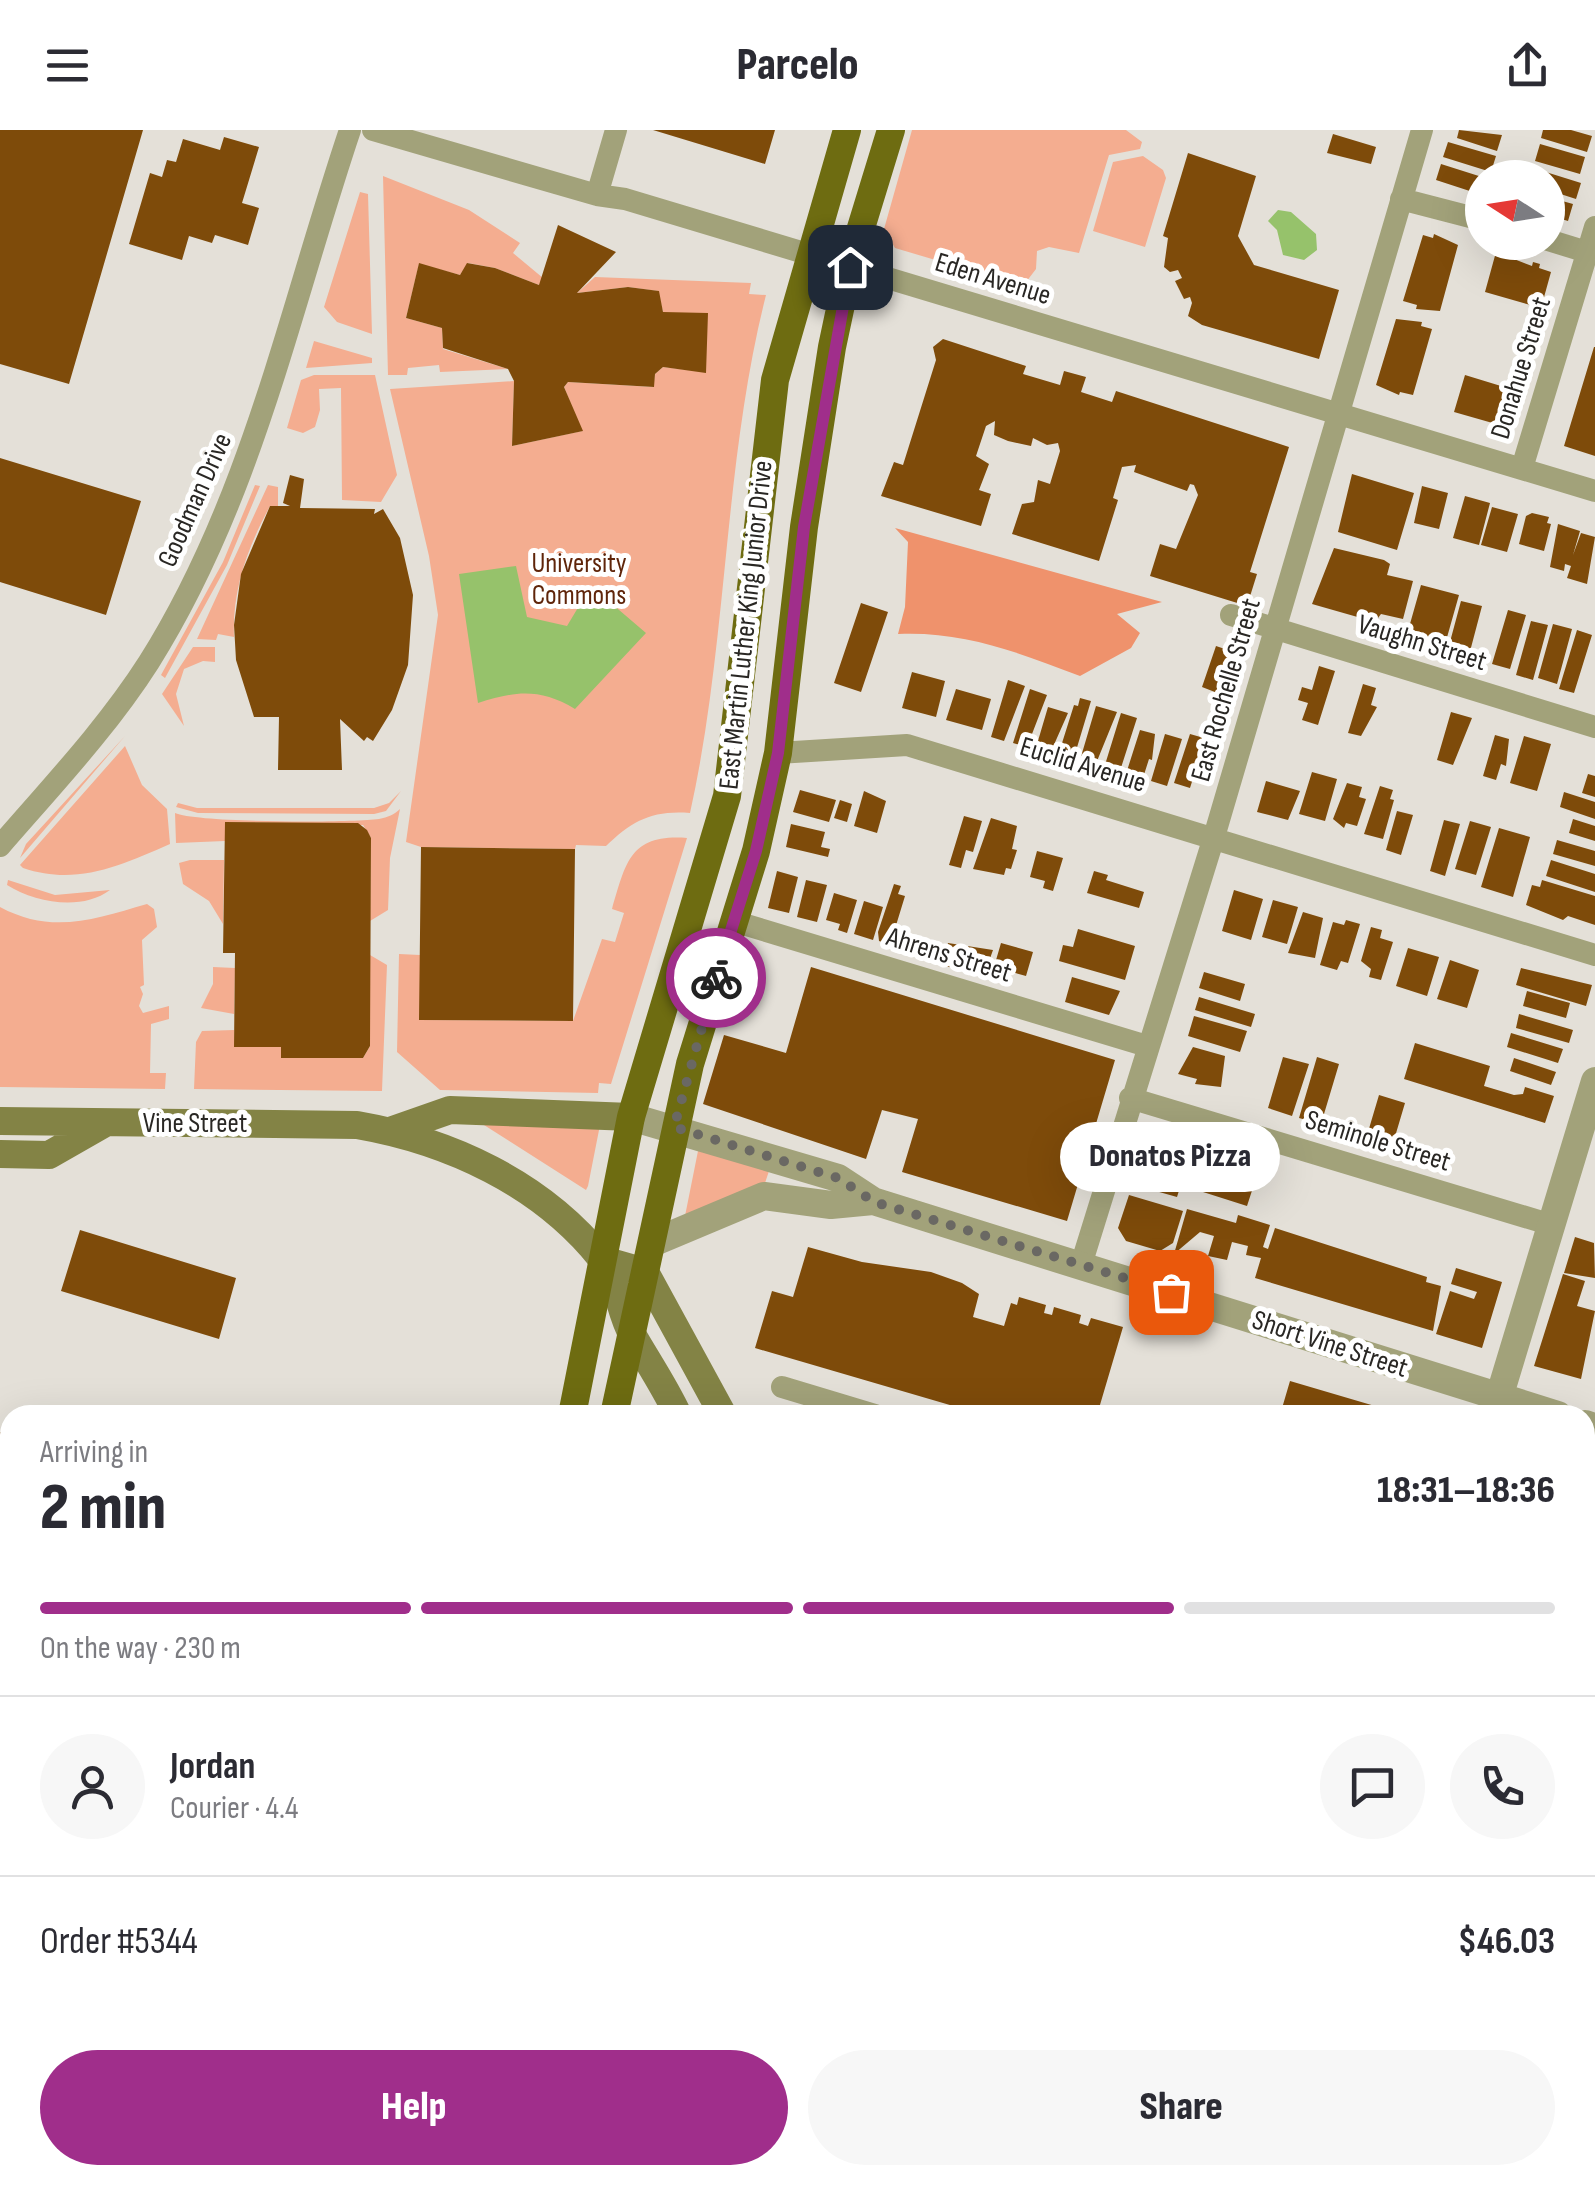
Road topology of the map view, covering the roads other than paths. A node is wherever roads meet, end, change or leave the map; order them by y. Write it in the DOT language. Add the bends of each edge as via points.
graph roads {
  1 [pos="350,130"];
  2 [pos="372,130"];
  3 [pos="616,130"];
  4 [pos="847,130"];
  5 [pos="891,130"];
  6 [pos="1422,130"];
  7 [pos="596,195"];
  8 [pos="1402,199"];
  9 [pos="1465,216"];
  10 [pos="1595,228"];
  11 [pos="1565,245"];
  12 [pos="1587,252"];
  13 [pos="808,254"];
  14 [pos="850,267"];
  15 [pos="1338,412"];
  16 [pos="1522,468"];
  17 [pos="1595,491"];
  18 [pos="1231,615"];
  19 [pos="1276,629"];
  20 [pos="1595,726"];
  21 [pos="778,753"];
  22 [pos="1214,837"];
  23 [pos="0,846"];
  24 [pos="733,921"];
  25 [pos="1595,955"];
  26 [pos="1147,1046"];
  27 [pos="1595,1081"];
  28 [pos="1130,1098"];
  29 [pos="631,1117"];
  30 [pos="0,1121"];
  31 [pos="105,1122"];
  32 [pos="674,1127"];
  33 [pos="390,1131"];
  34 [pos="0,1154"];
  35 [pos="874,1202"];
  36 [pos="1552,1225"];
  37 [pos="652,1243"];
  38 [pos="603,1260"];
  39 [pos="1081,1265"];
  40 [pos="645,1272"];
  41 [pos="632,1335"];
  42 [pos="782,1387"];
  43 [pos="574,1405"];
  44 [pos="616,1405"];
  45 [pos="673,1405"];
  46 [pos="717,1405"];
  47 [pos="842,1405"];
  48 [pos="1494,1405"];
  49 [pos="1497,1405"];
  1 -- 23 [label="street, Goodman Drive" via="224,522 148,664"];
  2 -- 7 [label="street, Eden Avenue"];
  3 -- 7 [label="street"];
  4 -- 13 [label="main road, East Martin Luther King Junior Drive"];
  5 -- 14 [label="main road, East Martin Luther King Junior Drive"];
  6 -- 8 [label="street, East Rochelle Street"];
  7 -- 13 [label="street, Eden Avenue"];
  8 -- 9 [label="street"];
  8 -- 15 [label="street, East Rochelle Street"];
  10 -- 12 [label="street, Donahue Street"];
  11 -- 12 [label="street"];
  12 -- 16 [label="street, Donahue Street"];
  13 -- 14 [label="street, Eden Avenue"];
  13 -- 29 [label="main road, East Martin Luther King Junior Drive" via="775,380 727,796"];
  14 -- 15 [label="street, Eden Avenue"];
  14 -- 21 [label="main road, East Martin Luther King Junior Drive" via="804,527"];
  15 -- 16 [label="street, Eden Avenue"];
  15 -- 19 [label="street, East Rochelle Street"];
  16 -- 17 [label="street, Eden Avenue"];
  18 -- 19 [label="street, Vaughn Street"];
  19 -- 20 [label="street, Vaughn Street"];
  19 -- 22 [label="street, East Rochelle Street"];
  21 -- 22 [label="street, Euclid Avenue" via="907,744"];
  21 -- 24 [label="main road, East Martin Luther King Junior Drive"];
  22 -- 25 [label="street, Euclid Avenue"];
  22 -- 26 [label="street, East Rochelle Street"];
  24 -- 26 [label="street, Ahrens Street"];
  24 -- 32 [label="main road, East Martin Luther King Junior Drive"];
  26 -- 28 [label="street, East Rochelle Street"];
  27 -- 36 [label="street"];
  28 -- 36 [label="street, Seminole Street"];
  28 -- 39 [label="street, East Rochelle Street"];
  29 -- 32 [label="street, Short Vine Street"];
  29 -- 33 [label="main road, Vine Street" via="450,1110"];
  29 -- 38 [label="main road, East Martin Luther King Junior Drive"];
  30 -- 31 [label="main road, Vine Street"];
  31 -- 33 [label="main road, Vine Street" via="312,1122"];
  31 -- 34 [label="main road" via="49,1155"];
  32 -- 35 [label="street, Short Vine Street" via="838,1178"];
  32 -- 37 [label="main road, East Martin Luther King Junior Drive"];
  33 -- 38 [label="main road, Vine Street" via="503,1175"];
  35 -- 37 [label="street, Short Vine Street" via="831,1205 764,1196"];
  35 -- 39 [label="street, Short Vine Street"];
  36 -- 49 [label="street"];
  37 -- 40 [label="main road, East Martin Luther King Junior Drive"];
  38 -- 40 [label="main road"];
  38 -- 41 [label="main road"];
  38 -- 43 [label="main road, East Martin Luther King Junior Drive"];
  39 -- 48 [label="street, Short Vine Street"];
  40 -- 41 [label="main road, East Martin Luther King Junior Drive"];
  40 -- 46 [label="main road"];
  41 -- 44 [label="main road, East Martin Luther King Junior Drive"];
  41 -- 45 [label="main road"];
  42 -- 47 [label="street"];
}
